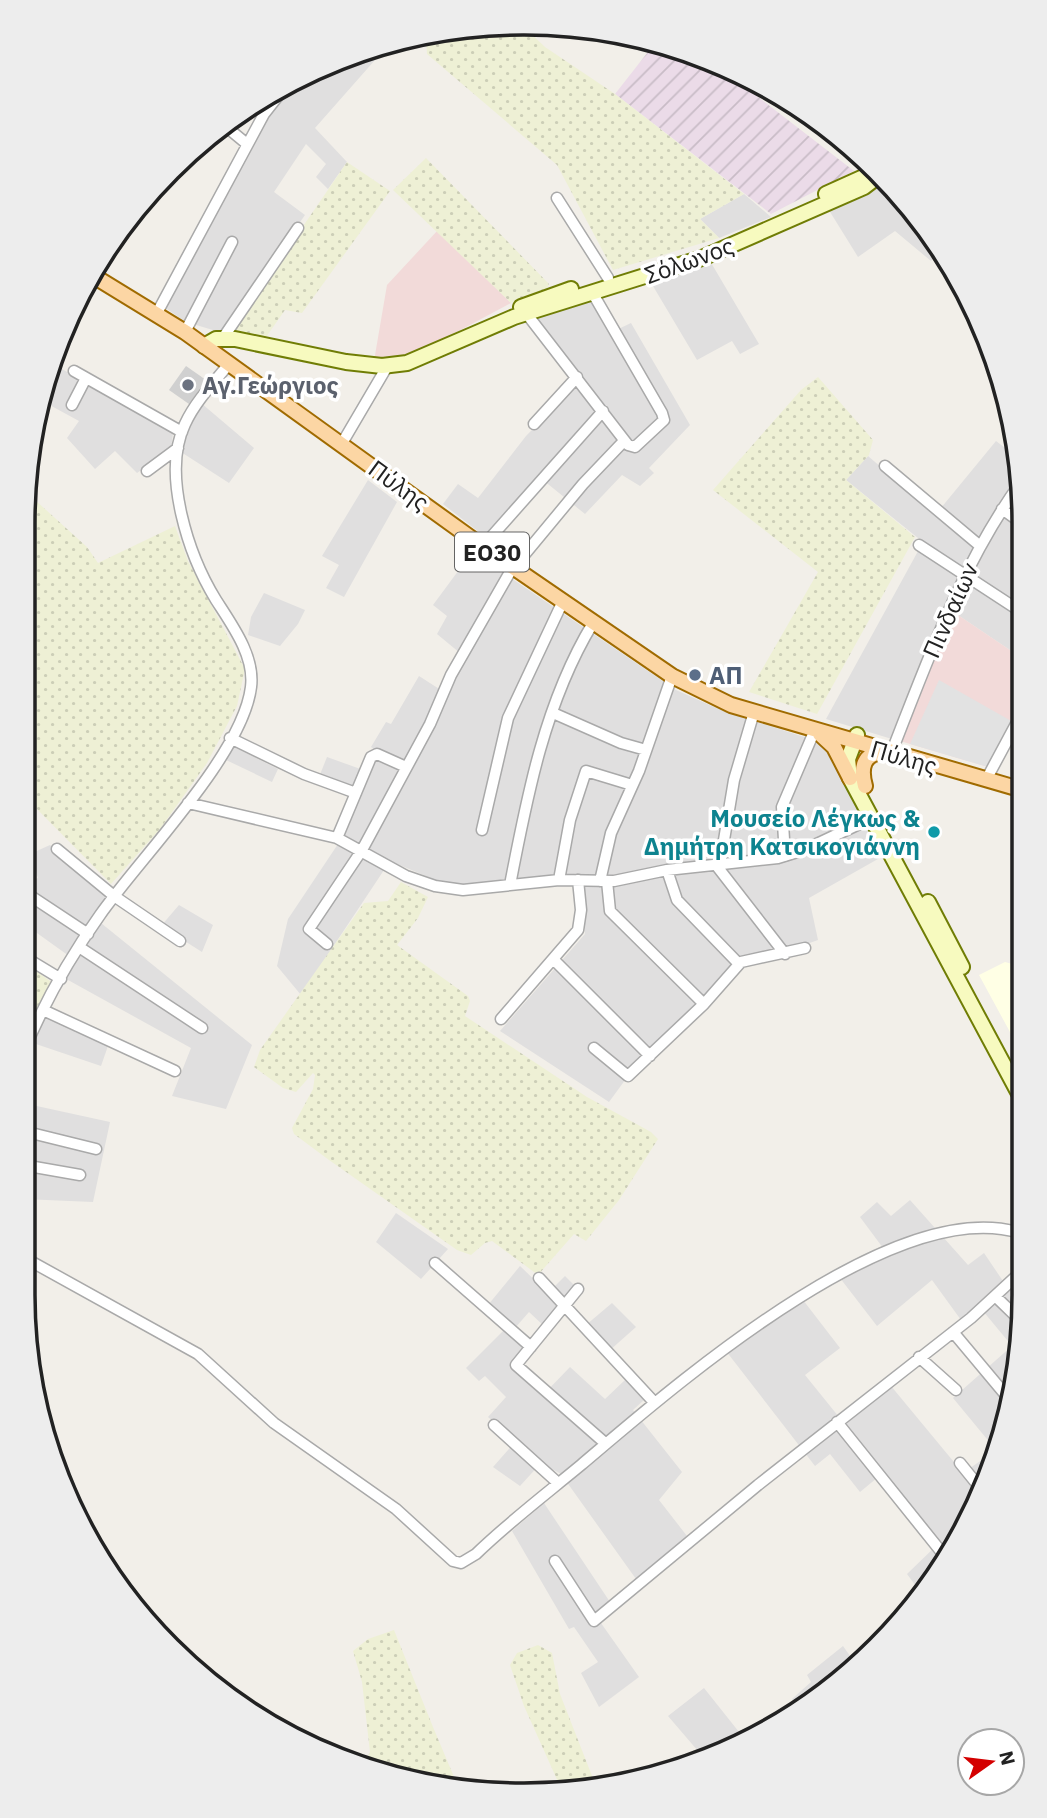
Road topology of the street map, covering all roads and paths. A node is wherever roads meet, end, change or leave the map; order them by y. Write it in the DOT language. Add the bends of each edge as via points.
graph roads {
  1 [pos="271,105"];
  2 [pos="232,132"];
  3 [pos="247,145"];
  4 [pos="868,177"];
  5 [pos="871,180"];
  6 [pos="557,198"];
  7 [pos="298,228"];
  8 [pos="232,242"];
  9 [pos="608,278"];
  10 [pos="100,280"];
  11 [pos="592,292"];
  12 [pos="157,313"];
  13 [pos="526,313"];
  14 [pos="488,327"];
  15 [pos="185,332"];
  16 [pos="223,338"];
  17 [pos="204,346"];
  18 [pos="229,364"];
  19 [pos="388,365"];
  20 [pos="74,371"];
  21 [pos="577,377"];
  22 [pos="86,378"];
  23 [pos="72,405"];
  24 [pos="603,411"];
  25 [pos="594,420"];
  26 [pos="610,421"];
  27 [pos="534,424"];
  28 [pos="182,432"];
  29 [pos="624,441"];
  30 [pos="341,445"];
  31 [pos="178,449"];
  32 [pos="885,466"];
  33 [pos="147,471"];
  34 [pos="1011,496"];
  35 [pos="1002,509"];
  36 [pos="1012,516"];
  37 [pos="919,545"];
  38 [pos="979,545"];
  39 [pos="483,546"];
  40 [pos="514,567"];
  41 [pos="965,574"];
  42 [pos="563,601"];
  43 [pos="1012,606"];
  44 [pos="593,623"];
  45 [pos="672,676"];
  46 [pos="706,693"];
  47 [pos="754,712"];
  48 [pos="553,713"];
  49 [pos="817,733"];
  50 [pos="1012,734"];
  51 [pos="230,738"];
  52 [pos="860,740"];
  53 [pos="890,749"];
  54 [pos="646,750"];
  55 [pos="406,767"];
  56 [pos="988,776"];
  57 [pos="850,778"];
  58 [pos="1012,780"];
  59 [pos="632,785"];
  60 [pos="865,786"];
  61 [pos="1012,786"];
  62 [pos="356,793"];
  63 [pos="188,803"];
  64 [pos="872,818"];
  65 [pos="482,830"];
  66 [pos="337,838"];
  67 [pos="57,849"];
  68 [pos="362,850"];
  69 [pos="785,856"];
  70 [pos="718,864"];
  71 [pos="667,870"];
  72 [pos="559,880"];
  73 [pos="578,880"];
  74 [pos="604,881"];
  75 [pos="510,885"];
  76 [pos="114,897"];
  77 [pos="35,899"];
  78 [pos="88,934"];
  79 [pos="180,942"];
  80 [pos="327,944"];
  81 [pos="79,947"];
  82 [pos="805,948"];
  83 [pos="785,954"];
  84 [pos="554,960"];
  85 [pos="35,963"];
  86 [pos="739,964"];
  87 [pos="61,979"];
  88 [pos="704,1004"];
  89 [pos="43,1010"];
  90 [pos="501,1019"];
  91 [pos="35,1027"];
  92 [pos="202,1028"];
  93 [pos="594,1048"];
  94 [pos="650,1056"];
  95 [pos="1012,1063"];
  96 [pos="175,1071"];
  97 [pos="1012,1080"];
  98 [pos="35,1134"];
  99 [pos="96,1149"];
  100 [pos="35,1167"];
  101 [pos="80,1175"];
  102 [pos="1012,1231"];
  103 [pos="435,1263"];
  104 [pos="35,1264"];
  105 [pos="539,1278"];
  106 [pos="1012,1281"];
  107 [pos="578,1289"];
  108 [pos="996,1297"];
  109 [pos="564,1306"];
  110 [pos="1011,1312"];
  111 [pos="953,1332"];
  112 [pos="531,1347"];
  113 [pos="919,1357"];
  114 [pos="956,1390"];
  115 [pos="1003,1391"];
  116 [pos="653,1401"];
  117 [pos="837,1422"];
  118 [pos="494,1425"];
  119 [pos="605,1443"];
  120 [pos="960,1463"];
  121 [pos="975,1481"];
  122 [pos="558,1483"];
  123 [pos="940,1550"];
  124 [pos="555,1561"];
  1 -- 3 [label="street"];
  2 -- 3 [label="street"];
  3 -- 12 [label="street"];
  4 -- 9 [label="street, Σόλωνος" via="728,240"];
  5 -- 11 [label="street, Σόλωνος" via="731,246"];
  6 -- 9 [label="street"];
  7 -- 16 [label="street"];
  8 -- 15 [label="street"];
  9 -- 14 [label="street, Σόλωνος" via="539,299"];
  10 -- 12 [label="main road, Πύλης / ΕΟ30"];
  11 -- 13 [label="street, Σόλωνος"];
  11 -- 29 [label="street" via="664,420 638,445 632,448"];
  12 -- 15 [label="main road, Πύλης / ΕΟ30"];
  13 -- 14 [label="street, Σόλωνος"];
  13 -- 21 [label="street"];
  14 -- 19 [label="street, Σόλωνος" via="428,356"];
  15 -- 17 [label="main road, Πύλης / ΕΟ30"];
  16 -- 17 [label="street"];
  16 -- 19 [label="street, Σόλωνος" via="346,362"];
  17 -- 18 [label="main road, Πύλης / ΕΟ30"];
  18 -- 28 [label="street"];
  18 -- 30 [label="main road, Πύλης / ΕΟ30"];
  19 -- 30 [label="street"];
  20 -- 22 [label="street"];
  21 -- 24 [label="street"];
  21 -- 27 [label="street"];
  22 -- 23 [label="street"];
  22 -- 28 [label="street"];
  24 -- 25 [label="street"];
  24 -- 26 [label="street"];
  25 -- 26 [label="street"];
  25 -- 39 [label="street"];
  26 -- 29 [label="street"];
  28 -- 31 [label="street"];
  29 -- 40 [label="street"];
  30 -- 39 [label="main road, Πύλης / ΕΟ30"];
  31 -- 33 [label="street"];
  31 -- 51 [label="street" via="179,496 191,547 250,671 247,703"];
  32 -- 38 [label="street"];
  34 -- 35 [label="street, Πινδαίων"];
  35 -- 36 [label="street"];
  35 -- 38 [label="street, Πινδαίων"];
  37 -- 41 [label="street"];
  38 -- 41 [label="street, Πινδαίων"];
  39 -- 40 [label="main road, Πύλης / ΕΟ30"];
  40 -- 42 [label="main road, Πύλης / ΕΟ30"];
  40 -- 55 [label="street" via="451,675"];
  41 -- 43 [label="street"];
  41 -- 53 [label="street, Πινδαίων"];
  42 -- 44 [label="main road, Πύλης / ΕΟ30"];
  42 -- 65 [label="street" via="508,718"];
  44 -- 45 [label="main road, Πύλης / ΕΟ30"];
  44 -- 48 [label="street"];
  45 -- 46 [label="main road, Πύλης / ΕΟ30"];
  45 -- 54 [label="street"];
  46 -- 47 [label="main road, Πύλης / ΕΟ30"];
  46 -- 52 [label="main road, Πύλης / ΕΟ30" via="724,694"];
  47 -- 49 [label="main road, Πύλης / ΕΟ30"];
  47 -- 70 [label="street" via="731,793"];
  48 -- 54 [label="street"];
  48 -- 75 [label="street" via="533,774"];
  49 -- 52 [label="main road, Πύλης / ΕΟ30"];
  49 -- 57 [label="main road" via="834,747"];
  49 -- 69 [label="street" via="782,807"];
  50 -- 56 [label="street"];
  51 -- 62 [label="street" via="303,774"];
  51 -- 63 [label="street"];
  52 -- 53 [label="main road, Πύλης / ΕΟ30"];
  52 -- 57 [label="street" via="848,759"];
  52 -- 60 [label="street" via="857,767"];
  53 -- 56 [label="main road, Πύλης / ΕΟ30"];
  53 -- 60 [label="main road" via="867,757"];
  54 -- 59 [label="street"];
  55 -- 62 [label="street" via="374,754"];
  55 -- 68 [label="street"];
  56 -- 58 [label="main road, Πύλης / ΕΟ30"];
  56 -- 61 [label="main road, Πύλης / ΕΟ30"];
  57 -- 64 [label="street"];
  59 -- 72 [label="street" via="586,771 570,820"];
  59 -- 74 [label="street" via="611,833"];
  60 -- 95 [label="street"];
  62 -- 66 [label="street"];
  63 -- 66 [label="street"];
  63 -- 76 [label="street"];
  64 -- 69 [label="street"];
  64 -- 97 [label="street"];
  66 -- 68 [label="street"];
  67 -- 76 [label="street"];
  68 -- 75 [label="street" via="400,873 435,886 467,890"];
  68 -- 80 [label="street" via="309,929"];
  69 -- 70 [label="street"];
  70 -- 71 [label="street"];
  70 -- 83 [label="street" via="722,876"];
  71 -- 74 [label="street"];
  71 -- 86 [label="street" via="677,900"];
  72 -- 73 [label="street"];
  72 -- 75 [label="street"];
  73 -- 74 [label="street"];
  73 -- 84 [label="street" via="581,924"];
  74 -- 88 [label="street" via="610,911"];
  76 -- 78 [label="street"];
  76 -- 79 [label="street"];
  77 -- 78 [label="street"];
  78 -- 81 [label="street"];
  81 -- 87 [label="street"];
  81 -- 92 [label="street"];
  82 -- 83 [label="street"];
  83 -- 86 [label="street"];
  84 -- 90 [label="street"];
  84 -- 94 [label="street"];
  85 -- 87 [label="street"];
  86 -- 88 [label="street"];
  87 -- 89 [label="street"];
  88 -- 94 [label="street"];
  89 -- 91 [label="street"];
  89 -- 96 [label="street"];
  93 -- 94 [label="street" via="628,1076"];
  98 -- 99 [label="street"];
  100 -- 101 [label="street"];
  102 -- 116 [label="street" via="957,1230 858,1265 725,1347"];
  103 -- 112 [label="street"];
  104 -- 122 [label="street" via="198,1354 274,1423 397,1509 453,1561 467,1562"];
  105 -- 109 [label="street"];
  106 -- 108 [label="street"];
  107 -- 109 [label="street"];
  108 -- 110 [label="street"];
  108 -- 111 [label="street"];
  109 -- 112 [label="street"];
  109 -- 116 [label="street"];
  111 -- 113 [label="street"];
  111 -- 115 [label="street"];
  112 -- 119 [label="street" via="516,1365"];
  113 -- 114 [label="street"];
  113 -- 117 [label="street"];
  116 -- 119 [label="street"];
  117 -- 123 [label="street"];
  117 -- 124 [label="street" via="594,1621"];
  118 -- 122 [label="street"];
  119 -- 122 [label="street"];
  120 -- 121 [label="street"];
}
